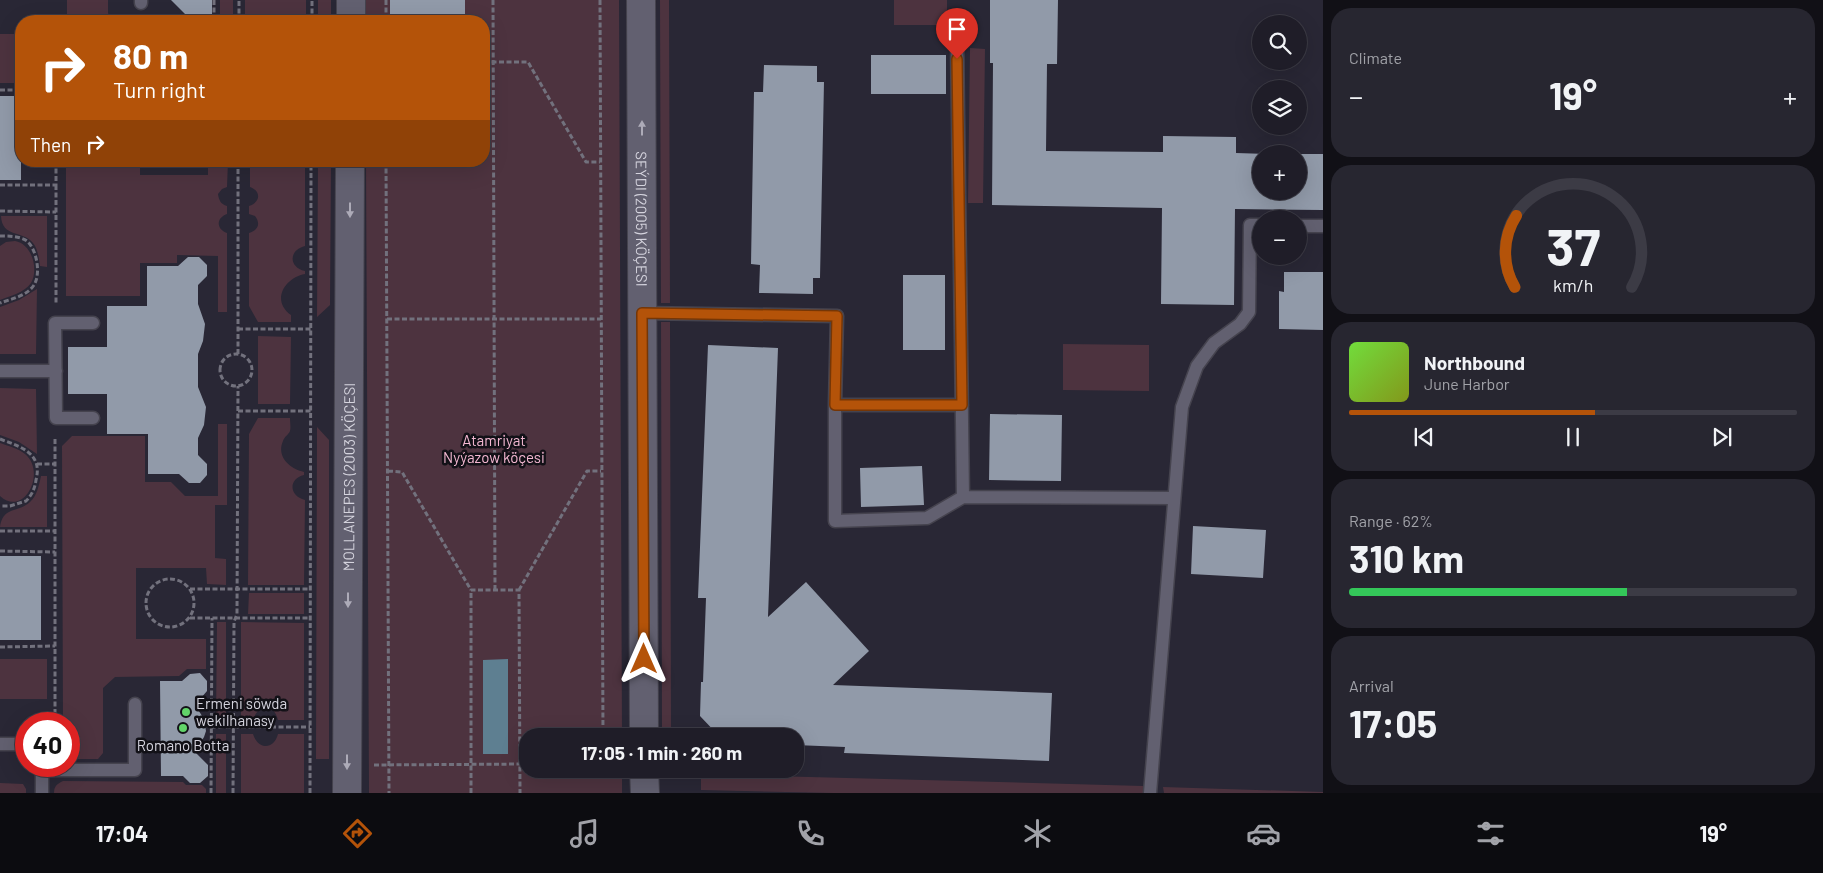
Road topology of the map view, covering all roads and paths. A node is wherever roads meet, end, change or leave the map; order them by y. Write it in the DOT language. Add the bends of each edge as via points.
graph roads {
  1 [pos="214,0"];
  2 [pos="239,0"];
  3 [pos="312,0"];
  4 [pos="351,0"];
  5 [pos="386,0"];
  6 [pos="493,0"];
  7 [pos="600,0"];
  8 [pos="641,0"];
  9 [pos="214,15"];
  10 [pos="239,15"];
  11 [pos="312,15"];
  12 [pos="351,15"];
  13 [pos="386,15"];
  14 [pos="957,40"];
  15 [pos="493,62"];
  16 [pos="0,90"];
  17 [pos="15,90"];
  18 [pos="600,162"];
  19 [pos="56,167"];
  20 [pos="238,167"];
  21 [pos="312,167"];
  22 [pos="350,167"];
  23 [pos="386,167"];
  24 [pos="56,185"];
  25 [pos="0,186"];
  26 [pos="0,211"];
  27 [pos="56,212"];
  28 [pos="1252,225"];
  29 [pos="1307,226"];
  30 [pos="1323,226"];
  31 [pos="0,236"];
  32 [pos="0,303"];
  33 [pos="642,313"];
  34 [pos="494,319"];
  35 [pos="601,319"];
  36 [pos="387,320"];
  37 [pos="55,323"];
  38 [pos="93,323"];
  39 [pos="238,329"];
  40 [pos="311,329"];
  41 [pos="238,354"];
  42 [pos="56,370"];
  43 [pos="0,371"];
  44 [pos="238,386"];
  45 [pos="835,405"];
  46 [pos="962,405"];
  47 [pos="238,411"];
  48 [pos="311,412"];
  49 [pos="56,418"];
  50 [pos="93,418"];
  51 [pos="0,439"];
  52 [pos="37,464"];
  53 [pos="55,464"];
  54 [pos="388,471"];
  55 [pos="602,471"];
  56 [pos="963,497"];
  57 [pos="1174,498"];
  58 [pos="0,506"];
  59 [pos="0,531"];
  60 [pos="55,532"];
  61 [pos="0,551"];
  62 [pos="55,552"];
  63 [pos="190,589"];
  64 [pos="237,589"];
  65 [pos="310,589"];
  66 [pos="470,590"];
  67 [pos="495,590"];
  68 [pos="519,590"];
  69 [pos="190,618"];
  70 [pos="212,618"];
  71 [pos="235,618"];
  72 [pos="310,618"];
  73 [pos="55,646"];
  74 [pos="0,647"];
  75 [pos="135,704"];
  76 [pos="55,712"];
  77 [pos="211,727"];
  78 [pos="234,727"];
  79 [pos="310,727"];
  80 [pos="520,728"];
  81 [pos="602,728"];
  82 [pos="644,728"];
  83 [pos="0,744"];
  84 [pos="15,744"];
  85 [pos="388,764"];
  86 [pos="471,764"];
  87 [pos="519,764"];
  88 [pos="371,765"];
  89 [pos="80,769"];
  90 [pos="42,777"];
  91 [pos="520,778"];
  92 [pos="644,778"];
  93 [pos="42,793"];
  94 [pos="211,793"];
  95 [pos="234,793"];
  96 [pos="310,793"];
  97 [pos="347,793"];
  98 [pos="388,793"];
  99 [pos="471,793"];
  100 [pos="520,793"];
  101 [pos="644,793"];
  102 [pos="1150,793"];
  1 -- 9 [label="path"];
  2 -- 10 [label="path"];
  3 -- 11 [label="path"];
  4 -- 12 [label="street"];
  5 -- 13 [label="path"];
  6 -- 15 [label="path"];
  7 -- 18 [label="path"];
  33 -- 8 [label="street, SEÝDI (2005) KÖÇESI, one-way"];
  14 -- 46 [label="lane"];
  15 -- 18 [label="path" via="528,62 586,162"];
  15 -- 34 [label="path"];
  16 -- 17 [label="path"];
  18 -- 35 [label="path"];
  19 -- 24 [label="path"];
  20 -- 39 [label="path"];
  21 -- 40 [label="path"];
  22 -- 97 [label="street, MOLLANEPES (2003) KÖÇESI, one-way"];
  23 -- 36 [label="path"];
  24 -- 25 [label="path"];
  24 -- 27 [label="path"];
  26 -- 27 [label="path"];
  27 -- 37 [label="path"];
  28 -- 57 [label="lane" via="1249,312 1240,324 1214,343 1197,366 1182,407"];
  29 -- 30 [label="lane"];
  31 -- 32 [label="path" via="27,241 38,268 34,286"];
  33 -- 45 [label="lane" via="837,316"];
  33 -- 82 [label="street, SEÝDI (2005) KÖÇESI"];
  34 -- 35 [label="path"];
  34 -- 36 [label="path"];
  34 -- 67 [label="path"];
  35 -- 55 [label="path"];
  36 -- 54 [label="path"];
  37 -- 38 [label="lane"];
  37 -- 42 [label="lane"];
  39 -- 40 [label="path"];
  39 -- 41 [label="path"];
  40 -- 48 [label="path"];
  41 -- 44 [label="path" via="250,361 253,370 251,378"];
  41 -- 44 [label="path" via="228,355 220,370 228,384"];
  42 -- 43 [label="lane"];
  42 -- 49 [label="lane"];
  44 -- 47 [label="path"];
  45 -- 46 [label="lane"];
  45 -- 56 [label="lane" via="835,521 926,518"];
  46 -- 56 [label="lane"];
  47 -- 48 [label="path"];
  47 -- 64 [label="path"];
  48 -- 65 [label="path"];
  49 -- 50 [label="lane"];
  49 -- 53 [label="path"];
  51 -- 52 [label="path" via="26,450"];
  52 -- 53 [label="path"];
  52 -- 58 [label="path" via="36,481 30,497 19,504"];
  53 -- 60 [label="path"];
  54 -- 66 [label="path" via="402,472"];
  54 -- 85 [label="path"];
  55 -- 68 [label="path" via="587,471"];
  55 -- 81 [label="path"];
  56 -- 57 [label="lane"];
  57 -- 102 [label="lane"];
  59 -- 60 [label="path"];
  60 -- 62 [label="path"];
  61 -- 62 [label="path"];
  62 -- 73 [label="path"];
  63 -- 64 [label="path"];
  63 -- 69 [label="path" via="195,603"];
  63 -- 69 [label="path" via="178,580 162,580 149,588 144,603 150,618 162,627 177,627"];
  64 -- 65 [label="path"];
  64 -- 71 [label="path"];
  65 -- 72 [label="path"];
  66 -- 67 [label="path"];
  66 -- 86 [label="path"];
  67 -- 68 [label="path"];
  68 -- 80 [label="path"];
  69 -- 70 [label="path"];
  70 -- 71 [label="path"];
  70 -- 77 [label="path"];
  71 -- 72 [label="path"];
  71 -- 78 [label="path"];
  72 -- 79 [label="path"];
  73 -- 74 [label="path"];
  73 -- 76 [label="path"];
  75 -- 89 [label="lane" via="135,770"];
  77 -- 78 [label="path"];
  77 -- 94 [label="path"];
  78 -- 79 [label="path"];
  78 -- 95 [label="path"];
  79 -- 96 [label="path"];
  83 -- 84 [label="lane"];
  85 -- 86 [label="path"];
  85 -- 88 [label="path"];
  85 -- 98 [label="path"];
  86 -- 87 [label="path"];
  86 -- 99 [label="path"];
  90 -- 93 [label="lane"];
  91 -- 100 [label="path"];
  92 -- 101 [label="street"];
}
